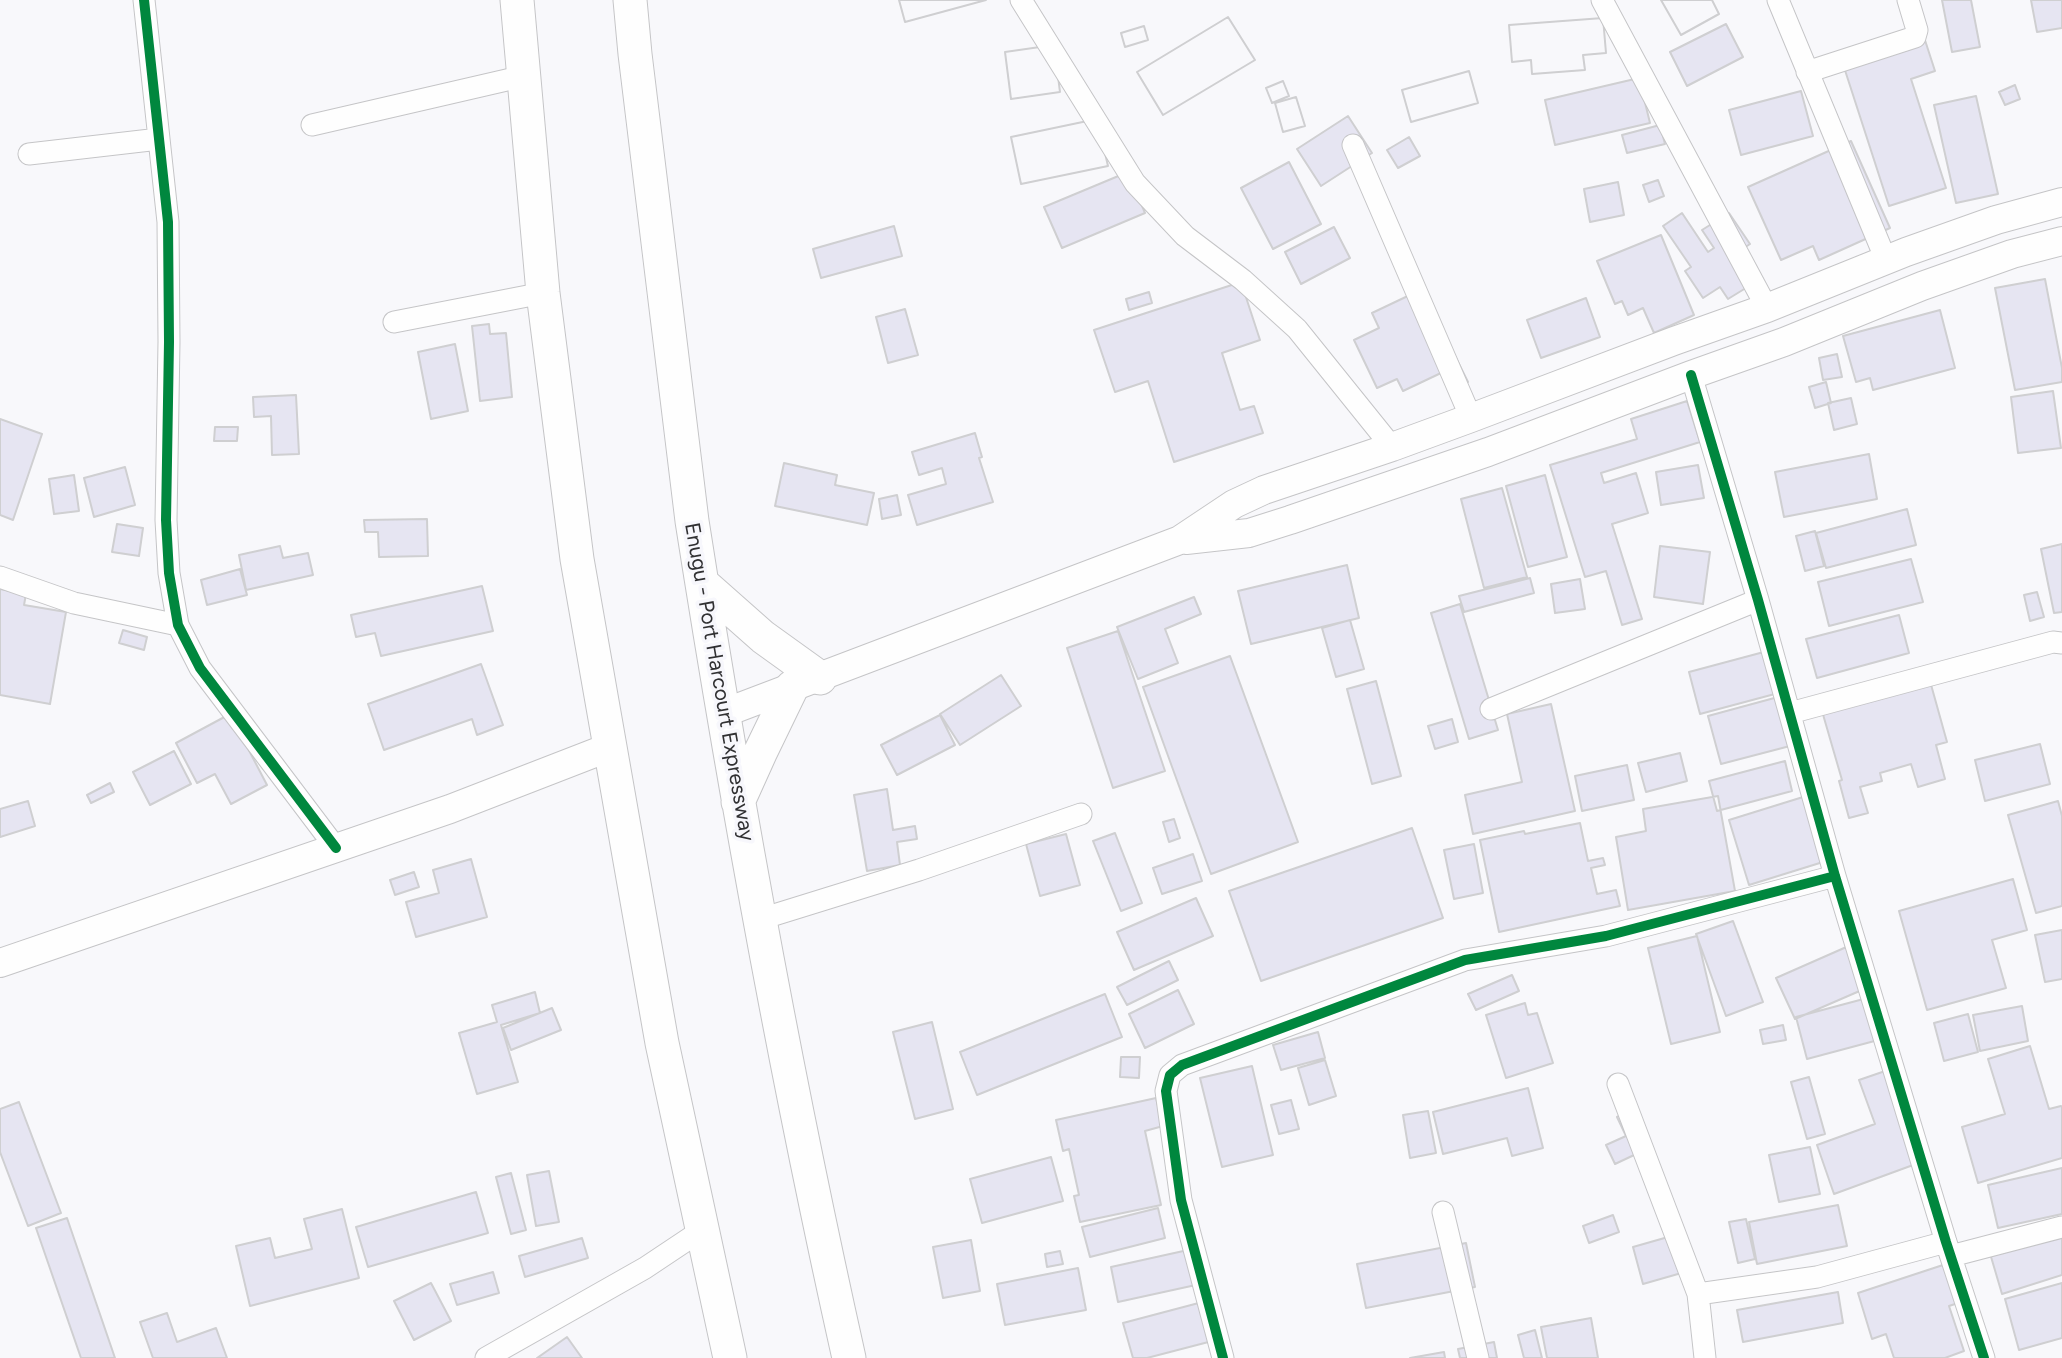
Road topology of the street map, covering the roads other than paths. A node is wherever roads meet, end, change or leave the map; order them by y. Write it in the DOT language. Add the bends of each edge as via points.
graph roads {
  1 [pos="144,0"];
  2 [pos="517,0"];
  3 [pos="630,0"];
  4 [pos="1021,0"];
  5 [pos="1602,0"];
  6 [pos="1778,0"];
  7 [pos="1908,0"];
  8 [pos="1807,72"];
  9 [pos="524,76"];
  10 [pos="312,125"];
  11 [pos="159,139"];
  12 [pos="1353,145"];
  13 [pos="29,154"];
  14 [pos="2062,202"];
  15 [pos="2062,241"];
  16 [pos="1886,260"];
  17 [pos="543,293"];
  18 [pos="1767,308"];
  19 [pos="394,322"];
  20 [pos="1691,375"];
  21 [pos="1471,418"];
  22 [pos="1392,447"];
  23 [pos="1180,541"];
  24 [pos="0,577"];
  25 [pos="702,583"];
  26 [pos="1758,600"];
  27 [pos="178,625"];
  28 [pos="2062,643"];
  29 [pos="806,682"];
  30 [pos="1491,709"];
  31 [pos="724,713"];
  32 [pos="1790,713"];
  33 [pos="610,747"];
  34 [pos="738,802"];
  35 [pos="1081,814"];
  36 [pos="336,848"];
  37 [pos="1835,876"];
  38 [pos="761,919"];
  39 [pos="0,963"];
  40 [pos="1618,1084"];
  41 [pos="1443,1212"];
  42 [pos="2062,1227"];
  43 [pos="702,1230"];
  44 [pos="1948,1249"];
  45 [pos="1698,1294"];
  46 [pos="486,1358"];
  47 [pos="730,1358"];
  48 [pos="849,1358"];
  49 [pos="1223,1358"];
  50 [pos="1478,1358"];
  51 [pos="1705,1358"];
  52 [pos="1984,1358"];
  1 -- 11 [label="street"];
  2 -- 9 [label="highway"];
  3 -- 25 [label="highway, Enugu - Port Harcourt Expressway"];
  4 -- 22 [label="street" via="1135,183 1185,236 1297,329"];
  5 -- 18 [label="street"];
  6 -- 8 [label="street"];
  7 -- 8 [label="street" via="1915,37"];
  8 -- 16 [label="street"];
  9 -- 10 [label="street"];
  9 -- 17 [label="highway"];
  11 -- 13 [label="street"];
  11 -- 27 [label="street" via="168,235 166,520"];
  12 -- 21 [label="street"];
  14 -- 16 [label="main road" via="1996,220"];
  15 -- 20 [label="main road" via="2012,254"];
  16 -- 18 [label="main road"];
  17 -- 19 [label="street"];
  17 -- 33 [label="highway" via="577,559"];
  18 -- 21 [label="main road"];
  20 -- 23 [label="main road" via="1290,520 1249,533"];
  20 -- 26 [label="street"];
  21 -- 22 [label="main road"];
  22 -- 23 [label="main road" via="1264,490 1234,504"];
  23 -- 29 [label="main road"];
  24 -- 27 [label="street" via="74,603"];
  25 -- 29 [label="highway"];
  25 -- 31 [label="highway, Enugu - Port Harcourt Expressway"];
  26 -- 30 [label="street"];
  26 -- 32 [label="street"];
  27 -- 36 [label="street" via="200,668"];
  28 -- 32 [label="street"];
  29 -- 31 [label="main road"];
  29 -- 34 [label="highway"];
  31 -- 34 [label="highway, Enugu - Port Harcourt Expressway"];
  32 -- 37 [label="street"];
  33 -- 36 [label="main road"];
  33 -- 43 [label="highway" via="663,1044"];
  34 -- 38 [label="highway, Enugu - Port Harcourt Expressway"];
  35 -- 38 [label="street"];
  36 -- 39 [label="main road"];
  37 -- 44 [label="street"];
  37 -- 49 [label="street" via="1606,936 1465,960 1182,1065 1170,1074 1166,1091 1181,1200"];
  38 -- 48 [label="highway, Enugu - Port Harcourt Expressway"];
  40 -- 45 [label="street"];
  41 -- 50 [label="street"];
  42 -- 44 [label="street"];
  43 -- 46 [label="street" via="645,1268"];
  43 -- 47 [label="highway"];
  44 -- 45 [label="street" via="1816,1277"];
  44 -- 52 [label="street"];
  45 -- 51 [label="street"];
}
